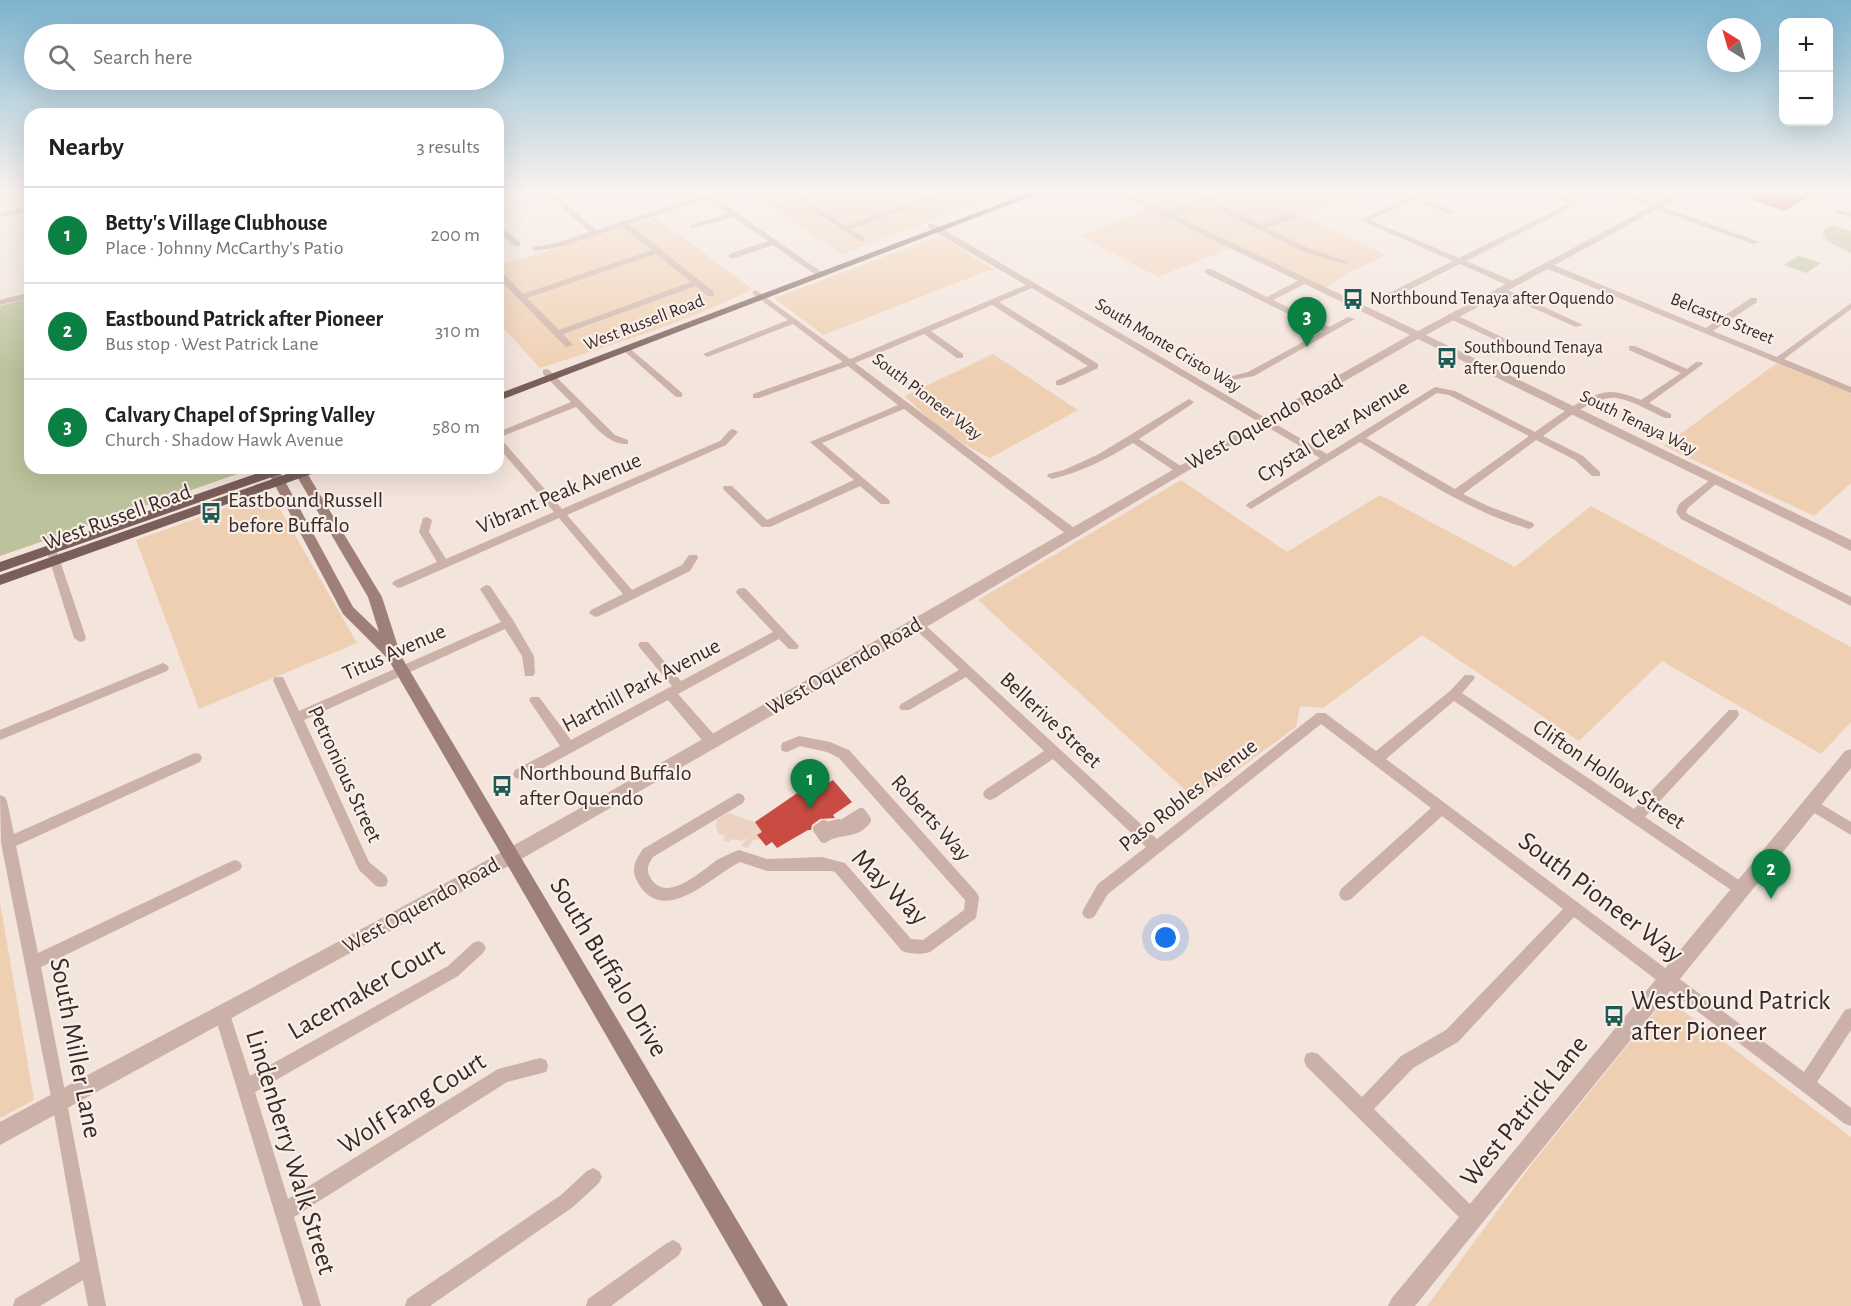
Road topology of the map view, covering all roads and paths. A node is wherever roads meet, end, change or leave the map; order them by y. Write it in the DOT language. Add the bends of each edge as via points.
graph roads {
  1 [pos="651,253"];
  2 [pos="659,253"];
  3 [pos="741,253"];
  4 [pos="790,253"];
  5 [pos="869,253"];
  6 [pos="978,253"];
  7 [pos="1245,253"];
  8 [pos="1315,253"];
  9 [pos="1441,253"];
  10 [pos="1476,253"];
  11 [pos="1569,253"];
  12 [pos="732,256"];
  13 [pos="1460,261"];
  14 [pos="1345,262"];
  15 [pos="1546,265"];
  16 [pos="1208,271"];
  17 [pos="818,272"];
  18 [pos="504,279"];
  19 [pos="1305,281"];
  20 [pos="697,283"];
  21 [pos="1512,284"];
  22 [pos="1033,285"];
  23 [pos="1500,290"];
  24 [pos="711,294"];
  25 [pos="759,295"];
  26 [pos="24,297"];
  27 [pos="522,297"];
  28 [pos="1383,297"];
  29 [pos="1267,300"];
  30 [pos="1754,300"];
  31 [pos="993,302"];
  32 [pos="0,303"];
  33 [pos="1851,305"];
  34 [pos="1451,316"];
  35 [pos="1352,320"];
  36 [pos="794,321"];
  37 [pos="1579,325"];
  38 [pos="926,331"];
  39 [pos="1330,331"];
  40 [pos="1707,331"];
  41 [pos="558,333"];
  42 [pos="1418,335"];
  43 [pos="569,345"];
  44 [pos="1632,348"];
  45 [pos="627,349"];
  46 [pos="1531,353"];
  47 [pos="706,354"];
  48 [pos="960,356"];
  49 [pos="1778,360"];
  50 [pos="849,362"];
  51 [pos="1699,364"];
  52 [pos="1687,372"];
  53 [pos="549,375"];
  54 [pos="1235,378"];
  55 [pos="1059,383"];
  56 [pos="504,387"];
  57 [pos="1851,390"];
  58 [pos="504,395"];
  59 [pos="679,396"];
  60 [pos="756,396"];
  61 [pos="1189,402"];
  62 [pos="577,403"];
  63 [pos="1642,404"];
  64 [pos="905,405"];
  65 [pos="1573,411"];
  66 [pos="1668,416"];
  67 [pos="1266,423"];
  68 [pos="733,432"];
  69 [pos="504,433"];
  70 [pos="1537,437"];
  71 [pos="1360,438"];
  72 [pos="1133,439"];
  73 [pos="625,442"];
  74 [pos="504,448"];
  75 [pos="1327,458"];
  76 [pos="1180,470"];
  77 [pos="272,474"];
  78 [pos="278,474"];
  79 [pos="302,474"];
  80 [pos="1596,474"];
  81 [pos="1052,476"];
  82 [pos="1714,480"];
  83 [pos="861,481"];
  84 [pos="728,488"];
  85 [pos="1456,494"];
  86 [pos="885,502"];
  87 [pos="1251,506"];
  88 [pos="561,513"];
  89 [pos="427,520"];
  90 [pos="1529,525"];
  91 [pos="1074,534"];
  92 [pos="1851,546"];
  93 [pos="53,555"];
  94 [pos="693,558"];
  95 [pos="444,564"];
  96 [pos="0,567"];
  97 [pos="0,580"];
  98 [pos="398,584"];
  99 [pos="486,589"];
  100 [pos="742,592"];
  101 [pos="631,596"];
  102 [pos="1851,602"];
  103 [pos="595,613"];
  104 [pos="509,623"];
  105 [pos="918,625"];
  106 [pos="781,633"];
  107 [pos="80,638"];
  108 [pos="645,645"];
  109 [pos="793,646"];
  110 [pos="398,665"];
  111 [pos="163,668"];
  112 [pos="967,671"];
  113 [pos="529,673"];
  114 [pos="1469,678"];
  115 [pos="279,680"];
  116 [pos="676,691"];
  117 [pos="1454,694"];
  118 [pos="535,700"];
  119 [pos="905,707"];
  120 [pos="1733,714"];
  121 [pos="1321,717"];
  122 [pos="296,718"];
  123 [pos="0,735"];
  124 [pos="711,742"];
  125 [pos="787,747"];
  126 [pos="569,748"];
  127 [pos="1054,751"];
  128 [pos="1851,756"];
  129 [pos="195,758"];
  130 [pos="1376,759"];
  131 [pos="520,774"];
  132 [pos="990,794"];
  133 [pos="738,799"];
  134 [pos="0,801"];
  135 [pos="1811,804"];
  136 [pos="1441,808"];
  137 [pos="1635,818"];
  138 [pos="1851,829"];
  139 [pos="8,843"];
  140 [pos="1156,847"];
  141 [pos="510,857"];
  142 [pos="235,866"];
  143 [pos="381,880"];
  144 [pos="1740,889"];
  145 [pos="1346,894"];
  146 [pos="1573,908"];
  147 [pos="1089,912"];
  148 [pos="917,947"];
  149 [pos="478,948"];
  150 [pos="32,964"];
  151 [pos="1667,979"];
  152 [pos="222,1013"];
  153 [pos="1851,1016"];
  154 [pos="1312,1060"];
  155 [pos="540,1066"];
  156 [pos="1806,1084"];
  157 [pos="245,1088"];
  158 [pos="60,1102"];
  159 [pos="1362,1109"];
  160 [pos="1851,1118"];
  161 [pos="0,1134"];
  162 [pos="593,1177"];
  163 [pos="283,1213"];
  164 [pos="1472,1218"];
  165 [pos="673,1249"];
  166 [pos="89,1266"];
  167 [pos="22,1306"];
  168 [pos="97,1306"];
  169 [pos="312,1306"];
  170 [pos="414,1306"];
  171 [pos="595,1306"];
  172 [pos="776,1306"];
  173 [pos="1400,1306"];
  1 -- 27 [label="street"];
  2 -- 20 [label="street"];
  3 -- 12 [label="street"];
  4 -- 17 [label="street"];
  5 -- 17 [label="main road, West Russell Road"];
  6 -- 22 [label="street, South Monte Cristo Way"];
  7 -- 19 [label="street, South Tenaya Way"];
  8 -- 14 [label="street"];
  9 -- 13 [label="street"];
  10 -- 13 [label="street"];
  11 -- 15 [label="street, West Oquendo Road"];
  13 -- 21 [label="street"];
  13 -- 28 [label="street"];
  15 -- 21 [label="street, West Oquendo Road"];
  15 -- 40 [label="street, Belcastro Street"];
  16 -- 29 [label="street"];
  17 -- 25 [label="main road, West Russell Road"];
  18 -- 27 [label="street"];
  19 -- 29 [label="street"];
  19 -- 42 [label="street, South Tenaya Way"];
  20 -- 24 [label="street"];
  20 -- 41 [label="street"];
  21 -- 23 [label="street, West Oquendo Road"];
  22 -- 31 [label="street"];
  22 -- 67 [label="street, South Monte Cristo Way"];
  23 -- 34 [label="street, West Oquendo Road"];
  23 -- 37 [label="street"];
  25 -- 36 [label="street, South Pioneer Way"];
  25 -- 45 [label="main road, West Russell Road"];
  25 -- 53 [label="main road, West Russell Road"];
  26 -- 32 [label="street"];
  27 -- 41 [label="street"];
  29 -- 39 [label="street"];
  30 -- 40 [label="street"];
  31 -- 38 [label="street"];
  31 -- 55 [label="street" via="1095,366"];
  33 -- 49 [label="street"];
  34 -- 42 [label="street, West Oquendo Road"];
  34 -- 46 [label="street"];
  35 -- 39 [label="street"];
  36 -- 47 [label="street"];
  36 -- 50 [label="street, South Pioneer Way"];
  38 -- 48 [label="street"];
  38 -- 50 [label="street"];
  39 -- 54 [label="street" via="1251,374"];
  40 -- 49 [label="street, Belcastro Street"];
  41 -- 43 [label="street"];
  42 -- 65 [label="street, South Tenaya Way"];
  42 -- 67 [label="street, West Oquendo Road"];
  44 -- 52 [label="street"];
  45 -- 53 [label="main road, West Russell Road"];
  45 -- 59 [label="street"];
  49 -- 57 [label="street, Belcastro Street"];
  50 -- 60 [label="street"];
  50 -- 64 [label="street, South Pioneer Way"];
  51 -- 52 [label="street"];
  52 -- 63 [label="street"];
  53 -- 56 [label="main road, West Russell Road"];
  53 -- 58 [label="main road, West Russell Road"];
  53 -- 62 [label="street"];
  61 -- 72 [label="street"];
  62 -- 69 [label="street"];
  62 -- 73 [label="street" via="612,437"];
  63 -- 65 [label="street" via="1622,396 1603,395"];
  63 -- 66 [label="street"];
  64 -- 83 [label="street" via="815,441"];
  64 -- 91 [label="street, South Pioneer Way"];
  65 -- 70 [label="street"];
  65 -- 82 [label="street, South Tenaya Way"];
  67 -- 75 [label="street, South Monte Cristo Way"];
  67 -- 76 [label="street, West Oquendo Road"];
  68 -- 88 [label="street, Vibrant Peak Avenue" via="723,443"];
  70 -- 71 [label="street, Crystal Clear Avenue" via="1452,393 1435,390"];
  70 -- 80 [label="street" via="1579,458"];
  70 -- 85 [label="street"];
  71 -- 75 [label="street, Crystal Clear Avenue"];
  71 -- 85 [label="street"];
  72 -- 76 [label="street"];
  72 -- 81 [label="street" via="1066,474"];
  74 -- 88 [label="street"];
  75 -- 87 [label="street, Crystal Clear Avenue"];
  76 -- 91 [label="street, West Oquendo Road"];
  77 -- 93 [label="main road, West Russell Road"];
  78 -- 110 [label="main road, South Buffalo Drive" via="348,610"];
  79 -- 110 [label="main road, South Buffalo Drive" via="375,597"];
  82 -- 92 [label="street, South Tenaya Way"];
  82 -- 102 [label="street" via="1683,506 1681,512 1685,517"];
  83 -- 84 [label="street" via="766,525"];
  83 -- 86 [label="street"];
  85 -- 90 [label="street" via="1503,518"];
  88 -- 95 [label="street, Vibrant Peak Avenue"];
  88 -- 101 [label="street"];
  89 -- 95 [label="street" via="424,532"];
  91 -- 105 [label="street, West Oquendo Road"];
  93 -- 96 [label="main road, West Russell Road"];
  93 -- 97 [label="main road, West Russell Road"];
  93 -- 107 [label="street"];
  94 -- 101 [label="street" via="686,568"];
  95 -- 98 [label="street, Vibrant Peak Avenue"];
  99 -- 104 [label="street"];
  100 -- 106 [label="street"];
  101 -- 103 [label="street"];
  104 -- 110 [label="street, Titus Avenue"];
  104 -- 113 [label="street" via="528,656"];
  105 -- 112 [label="street, Bellerive Street"];
  105 -- 124 [label="street, West Oquendo Road"];
  106 -- 109 [label="street"];
  106 -- 116 [label="street, Harthill Park Avenue"];
  108 -- 116 [label="street"];
  110 -- 122 [label="street, Titus Avenue"];
  110 -- 141 [label="main road, South Buffalo Drive"];
  111 -- 123 [label="street"];
  112 -- 119 [label="street"];
  112 -- 127 [label="street, Bellerive Street"];
  114 -- 117 [label="street"];
  115 -- 122 [label="street, Petronious Street"];
  116 -- 124 [label="street"];
  116 -- 126 [label="street, Harthill Park Avenue"];
  117 -- 130 [label="street"];
  117 -- 137 [label="street, Clifton Hollow Street"];
  118 -- 126 [label="street"];
  120 -- 137 [label="street"];
  121 -- 130 [label="street, South Pioneer Way"];
  121 -- 140 [label="street, Paso Robles Avenue"];
  122 -- 143 [label="street, Petronious Street" via="364,866"];
  124 -- 141 [label="street, West Oquendo Road"];
  125 -- 148 [label="street, Roberts Way" via="799,741 844,754 972,898 971,913 925,947"];
  126 -- 131 [label="street, Harthill Park Avenue"];
  127 -- 132 [label="street"];
  127 -- 140 [label="street, Bellerive Street"];
  128 -- 135 [label="street, West Patrick Lane"];
  129 -- 139 [label="street"];
  130 -- 136 [label="street, South Pioneer Way"];
  133 -- 148 [label="street, May Way" via="648,853 641,872 654,892 676,894 739,856 765,865 830,863 840,867 907,946"];
  134 -- 139 [label="street, South Miller Lane"];
  135 -- 138 [label="street"];
  135 -- 144 [label="street, West Patrick Lane"];
  136 -- 145 [label="street"];
  136 -- 146 [label="street, South Pioneer Way"];
  137 -- 144 [label="street, Clifton Hollow Street"];
  139 -- 150 [label="street, South Miller Lane"];
  140 -- 147 [label="street, Paso Robles Avenue" via="1103,889"];
  141 -- 152 [label="street, West Oquendo Road"];
  141 -- 172 [label="main road, South Buffalo Drive"];
  142 -- 150 [label="street"];
  144 -- 151 [label="street, West Patrick Lane"];
  146 -- 151 [label="street, South Pioneer Way"];
  146 -- 159 [label="street" via="1452,1036 1407,1062"];
  149 -- 157 [label="street, Lacemaker Court" via="453,971"];
  150 -- 158 [label="street, South Miller Lane"];
  151 -- 156 [label="street, South Pioneer Way"];
  151 -- 164 [label="street, West Patrick Lane"];
  152 -- 157 [label="street, Lindenberry Walk Street"];
  152 -- 158 [label="street, West Oquendo Road"];
  153 -- 156 [label="street"];
  154 -- 159 [label="street"];
  155 -- 163 [label="street, Wolf Fang Court" via="504,1075"];
  156 -- 160 [label="street, South Pioneer Way"];
  157 -- 163 [label="street, Lindenberry Walk Street"];
  158 -- 161 [label="street, West Oquendo Road"];
  158 -- 166 [label="street, South Miller Lane"];
  159 -- 164 [label="street"];
  162 -- 170 [label="street" via="567,1201"];
  163 -- 169 [label="street, Lindenberry Walk Street"];
  164 -- 173 [label="street, West Patrick Lane"];
  165 -- 171 [label="street"];
  166 -- 167 [label="street"];
  166 -- 168 [label="street, South Miller Lane"];
}
